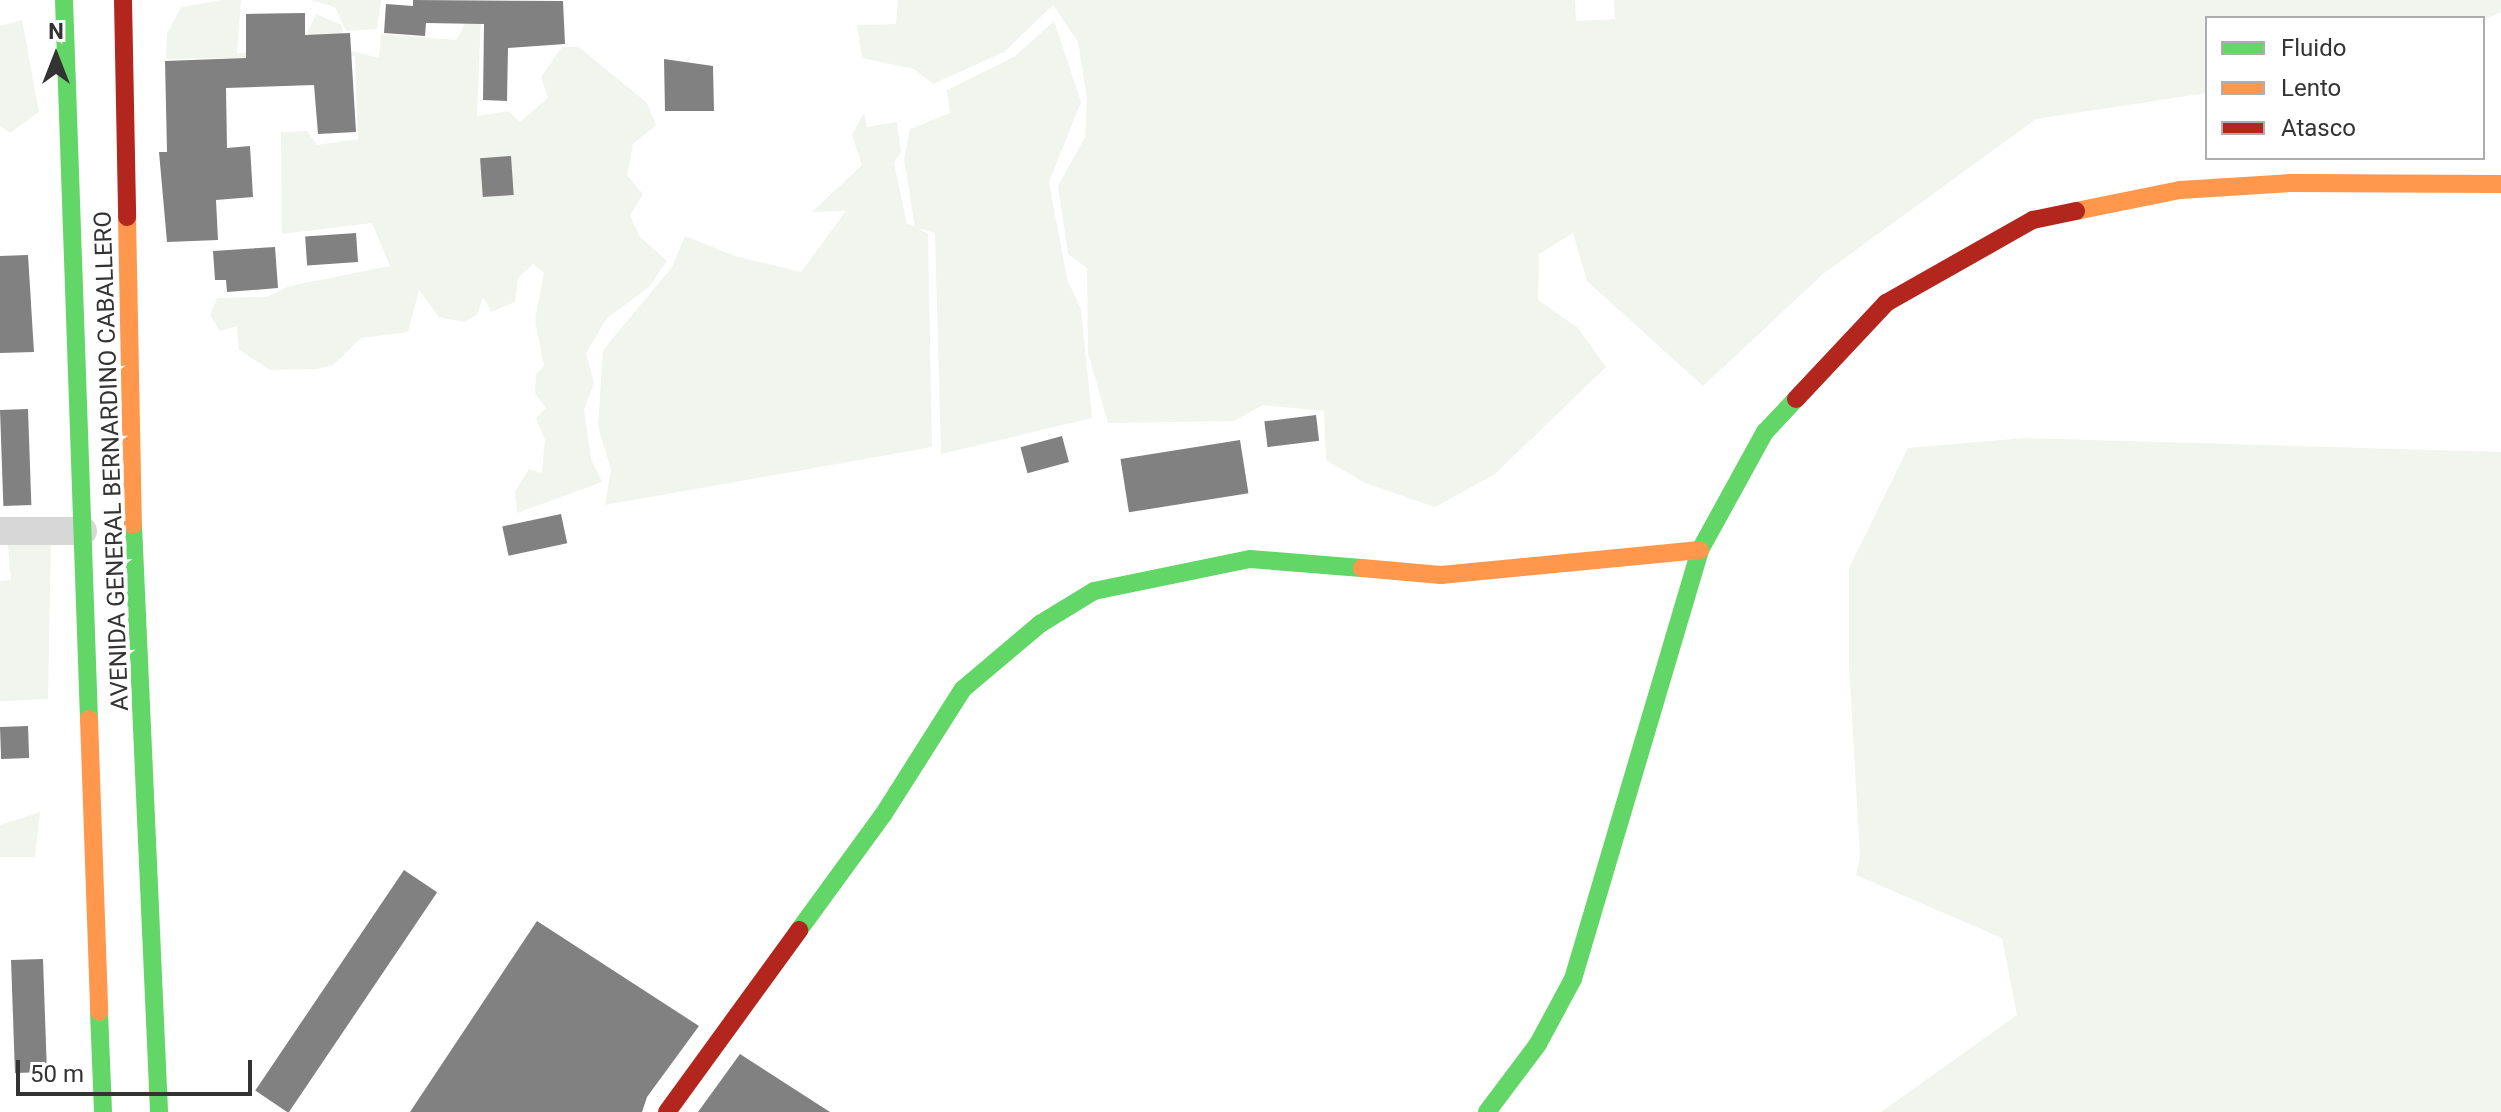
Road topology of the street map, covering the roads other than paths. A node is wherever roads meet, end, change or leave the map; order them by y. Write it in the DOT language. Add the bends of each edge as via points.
graph roads {
  1 [pos="64,0"];
  2 [pos="123,0"];
  3 [pos="2501,184"];
  4 [pos="0,531"];
  5 [pos="83,531"];
  6 [pos="1700,550"];
  7 [pos="103,1112"];
  8 [pos="159,1112"];
  9 [pos="667,1112"];
  10 [pos="1487,1112"];
  1 -- 5 [label="main road, AVENIDA GENERAL BERNARDINO CABALLERO"];
  2 -- 8 [label="main road, AVENIDA GENERAL BERNARDINO CABALLERO" via="133,525"];
  3 -- 6 [label="main road" via="2290,183 2180,190 2033,220 1886,303 1765,432"];
  4 -- 5 [label="street"];
  5 -- 7 [label="main road, AVENIDA GENERAL BERNARDINO CABALLERO"];
  6 -- 9 [label="main road" via="1441,575 1250,559 1094,591 1040,624 963,689 883,815"];
  6 -- 10 [label="main road" via="1573,979 1538,1044"];
}
